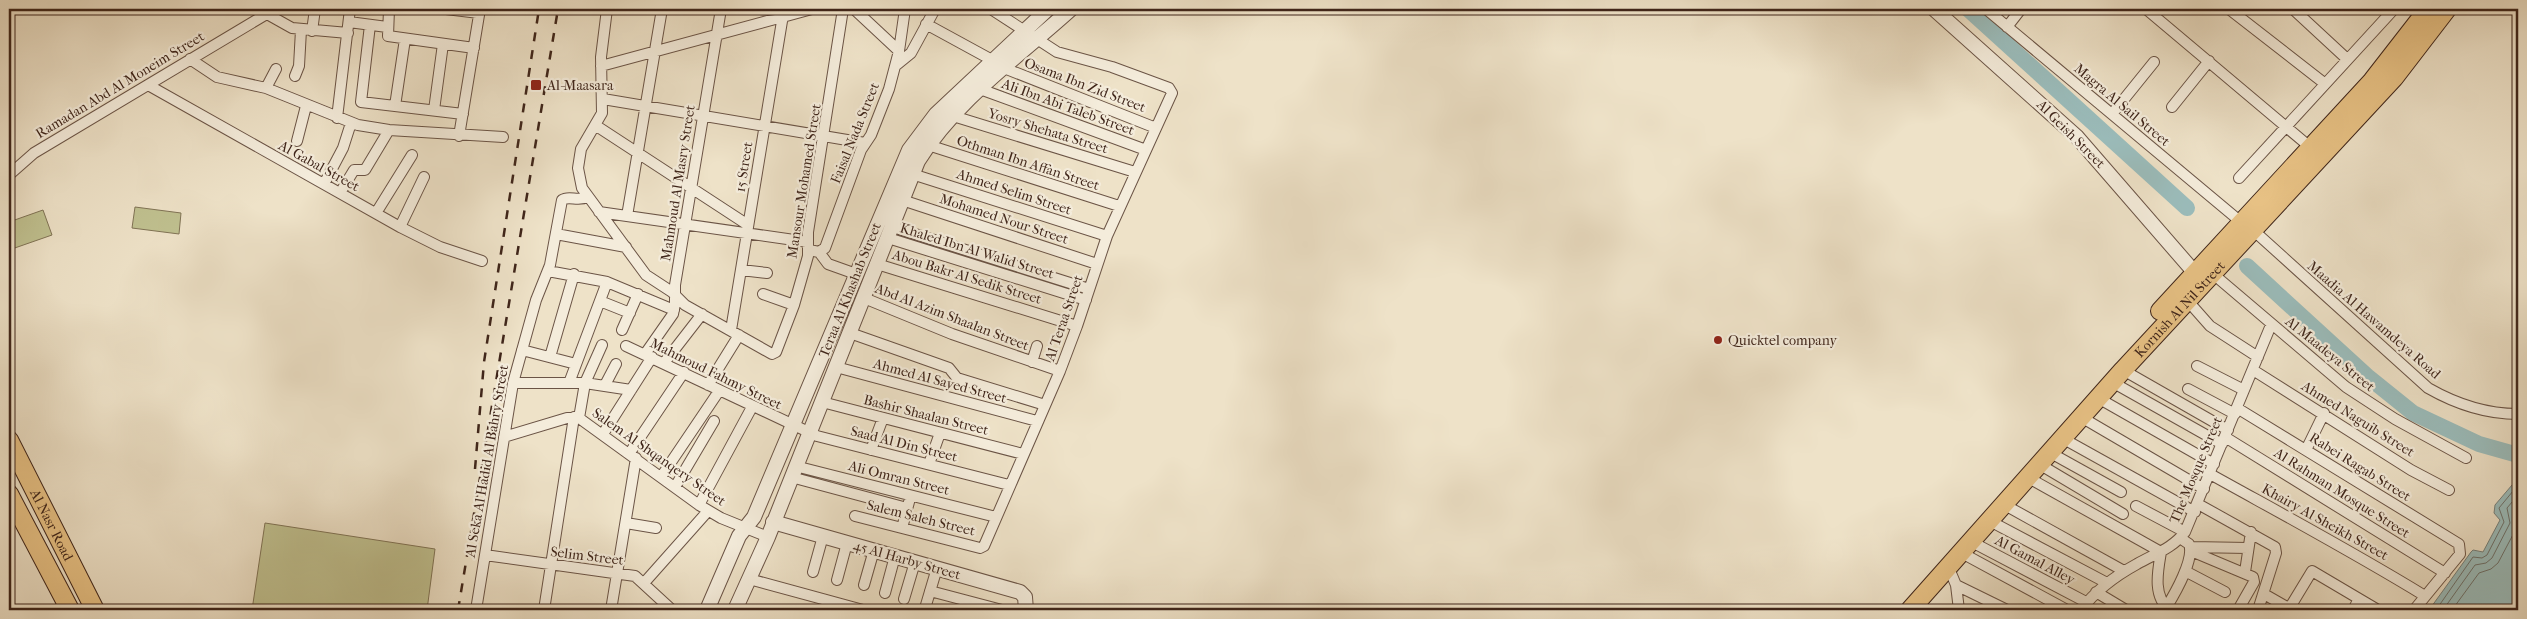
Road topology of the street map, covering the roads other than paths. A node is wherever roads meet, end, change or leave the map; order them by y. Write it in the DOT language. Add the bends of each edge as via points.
graph roads {
  1 [pos="315,9"];
  2 [pos="350,9"];
  3 [pos="389,9"];
  4 [pos="446,9"];
  5 [pos="607,9"];
  6 [pos="662,9"];
  7 [pos="721,9"];
  8 [pos="760,9"];
  9 [pos="812,9"];
  10 [pos="843,9"];
  11 [pos="854,9"];
  12 [pos="905,9"];
  13 [pos="934,9"];
  14 [pos="991,9"];
  15 [pos="1047,9"];
  16 [pos="1071,9"];
  17 [pos="1934,9"];
  18 [pos="1986,9"];
  19 [pos="2021,9"];
  20 [pos="2146,9"];
  21 [pos="2229,9"];
  22 [pos="2293,9"];
  23 [pos="2394,9"];
  24 [pos="2447,9"];
  25 [pos="271,11"];
  26 [pos="479,11"];
  27 [pos="2422,11"];
  28 [pos="783,13"];
  29 [pos="349,22"];
  30 [pos="926,24"];
  31 [pos="370,25"];
  32 [pos="2008,26"];
  33 [pos="388,27"];
  34 [pos="306,30"];
  35 [pos="1024,31"];
  36 [pos="348,33"];
  37 [pos="716,35"];
  38 [pos="404,39"];
  39 [pos="1037,40"];
  40 [pos="444,44"];
  41 [pos="474,48"];
  42 [pos="655,51"];
  43 [pos="899,51"];
  44 [pos="2347,58"];
  45 [pos="190,59"];
  46 [pos="2209,61"];
  47 [pos="2154,62"];
  48 [pos="998,64"];
  49 [pos="601,66"];
  50 [pos="895,66"];
  51 [pos="276,69"];
  52 [pos="295,76"];
  53 [pos="2324,83"];
  54 [pos="148,85"];
  55 [pos="266,88"];
  56 [pos="980,89"];
  57 [pos="603,99"];
  58 [pos="306,106"];
  59 [pos="395,106"];
  60 [pos="646,106"];
  61 [pos="2172,108"];
  62 [pos="434,110"];
  63 [pos="463,114"];
  64 [pos="2112,114"];
  65 [pos="704,115"];
  66 [pos="953,116"];
  67 [pos="337,118"];
  68 [pos="351,123"];
  69 [pos="764,124"];
  70 [pos="595,125"];
  71 [pos="2286,126"];
  72 [pos="1156,128"];
  73 [pos="389,130"];
  74 [pos="459,136"];
  75 [pos="825,136"];
  76 [pos="503,137"];
  77 [pos="297,141"];
  78 [pos="865,143"];
  79 [pos="928,145"];
  80 [pos="2310,147"];
  81 [pos="1146,150"];
  82 [pos="638,154"];
  83 [pos="412,155"];
  84 [pos="1135,172"];
  85 [pos="912,174"];
  86 [pos="9,175"];
  87 [pos="424,177"];
  88 [pos="2239,178"];
  89 [pos="324,184"];
  90 [pos="691,188"];
  91 [pos="340,193"];
  92 [pos="587,197"];
  93 [pos="902,200"];
  94 [pos="1119,206"];
  95 [pos="599,212"];
  96 [pos="376,213"];
  97 [pos="627,216"];
  98 [pos="685,224"];
  99 [pos="2247,226"];
  100 [pos="400,227"];
  101 [pos="747,229"];
  102 [pos="890,232"];
  103 [pos="556,234"];
  104 [pos="1106,236"];
  105 [pos="626,247"];
  106 [pos="812,248"];
  107 [pos="482,261"];
  108 [pos="877,264"];
  109 [pos="1097,264"];
  110 [pos="741,270"];
  111 [pos="548,271"];
  112 [pos="2203,273"];
  113 [pos="574,274"];
  114 [pos="767,274"];
  115 [pos="856,274"];
  116 [pos="607,282"];
  117 [pos="1089,289"];
  118 [pos="638,294"];
  119 [pos="674,294"];
  120 [pos="763,294"];
  121 [pos="864,298"];
  122 [pos="1086,300"];
  123 [pos="2187,300"];
  124 [pos="600,301"];
  125 [pos="794,305"];
  126 [pos="674,310"];
  127 [pos="630,313"];
  128 [pos="702,314"];
  129 [pos="2271,325"];
  130 [pos="1077,326"];
  131 [pos="622,330"];
  132 [pos="850,332"];
  133 [pos="735,333"];
  134 [pos="602,345"];
  135 [pos="626,346"];
  136 [pos="1037,346"];
  137 [pos="522,350"];
  138 [pos="649,356"];
  139 [pos="550,357"];
  140 [pos="2258,357"];
  141 [pos="1032,362"];
  142 [pos="664,363"];
  143 [pos="576,364"];
  144 [pos="616,364"];
  145 [pos="2197,366"];
  146 [pos="836,367"];
  147 [pos="2253,370"];
  148 [pos="1060,371"];
  149 [pos="684,372"];
  150 [pos="2117,376"];
  151 [pos="513,382"];
  152 [pos="569,383"];
  153 [pos="585,383"];
  154 [pos="605,385"];
  155 [pos="708,385"];
  156 [pos="2188,389"];
  157 [pos="631,390"];
  158 [pos="2244,390"];
  159 [pos="719,391"];
  160 [pos="2098,398"];
  161 [pos="822,402"];
  162 [pos="1045,405"];
  163 [pos="752,407"];
  164 [pos="2236,411"];
  165 [pos="2324,413"];
  166 [pos="2518,414"];
  167 [pos="2081,417"];
  168 [pos="576,418"];
  169 [pos="883,418"];
  170 [pos="714,421"];
  171 [pos="1037,421"];
  172 [pos="794,427"];
  173 [pos="809,433"];
  174 [pos="940,433"];
  175 [pos="603,434"];
  176 [pos="504,437"];
  177 [pos="2225,437"];
  178 [pos="2062,438"];
  179 [pos="9,440"];
  180 [pos="872,450"];
  181 [pos="2306,450"];
  182 [pos="1023,454"];
  183 [pos="632,456"];
  184 [pos="2466,458"];
  185 [pos="929,464"];
  186 [pos="2038,464"];
  187 [pos="2212,469"];
  188 [pos="793,472"];
  189 [pos="661,477"];
  190 [pos="1009,485"];
  191 [pos="675,487"];
  192 [pos="2204,489"];
  193 [pos="2449,490"];
  194 [pos="2121,492"];
  195 [pos="9,494"];
  196 [pos="911,496"];
  197 [pos="2003,504"];
  198 [pos="2136,506"];
  199 [pos="703,508"];
  200 [pos="907,508"];
  201 [pos="2196,508"];
  202 [pos="2123,514"];
  203 [pos="855,516"];
  204 [pos="996,517"];
  205 [pos="1988,520"];
  206 [pos="773,522"];
  207 [pos="626,523"];
  208 [pos="656,528"];
  209 [pos="745,528"];
  210 [pos="902,528"];
  211 [pos="2250,532"];
  212 [pos="2182,535"];
  213 [pos="823,536"];
  214 [pos="768,537"];
  215 [pos="847,543"];
  216 [pos="1965,546"];
  217 [pos="980,548"];
  218 [pos="2248,548"];
  219 [pos="2191,549"];
  220 [pos="874,550"];
  221 [pos="2161,552"];
  222 [pos="485,555"];
  223 [pos="895,556"];
  224 [pos="915,562"];
  225 [pos="551,565"];
  226 [pos="1948,566"];
  227 [pos="937,568"];
  228 [pos="2124,571"];
  229 [pos="2185,571"];
  230 [pos="813,572"];
  231 [pos="2445,573"];
  232 [pos="618,574"];
  233 [pos="2250,575"];
  234 [pos="749,579"];
  235 [pos="837,580"];
  236 [pos="644,583"];
  237 [pos="2107,583"];
  238 [pos="864,585"];
  239 [pos="1956,586"];
  240 [pos="930,591"];
  241 [pos="2096,592"];
  242 [pos="2225,592"];
  243 [pos="885,593"];
  244 [pos="2264,594"];
  245 [pos="2425,596"];
  246 [pos="904,599"];
  247 [pos="2359,599"];
  248 [pos="926,605"];
  249 [pos="2083,606"];
  250 [pos="1025,609"];
  251 [pos="2168,609"];
  252 [pos="70,610"];
  253 [pos="95,610"];
  254 [pos="476,610"];
  255 [pos="544,610"];
  256 [pos="611,610"];
  257 [pos="672,610"];
  258 [pos="707,610"];
  259 [pos="735,610"];
  260 [pos="863,610"];
  261 [pos="1002,610"];
  262 [pos="1898,610"];
  263 [pos="1910,610"];
  264 [pos="1959,610"];
  265 [pos="2007,610"];
  266 [pos="2067,610"];
  267 [pos="2126,610"];
  268 [pos="2238,610"];
  269 [pos="2258,610"];
  270 [pos="2291,610"];
  271 [pos="2353,610"];
  272 [pos="2378,610"];
  273 [pos="2414,610"];
  1 -- 34 [label="street"];
  2 -- 29 [label="street"];
  3 -- 33 [label="street"];
  4 -- 26 [label="street"];
  5 -- 49 [label="street"];
  6 -- 42 [label="street"];
  7 -- 37 [label="street, Mahmoud Al Masry Street"];
  8 -- 28 [label="street"];
  9 -- 28 [label="street"];
  10 -- 75 [label="street, Mansour Mohamed Street"];
  11 -- 43 [label="street"];
  12 -- 43 [label="street, Faisal Nada Street"];
  13 -- 30 [label="street"];
  14 -- 35 [label="street"];
  15 -- 35 [label="street, Teraa Al Khashab Street"];
  16 -- 39 [label="street, Teraa Al Khashab Street"];
  17 -- 112 [label="street, Al Geish Street" via="2077,137"];
  18 -- 32 [label="street, Magra Al Sail Street"];
  19 -- 32 [label="street"];
  20 -- 46 [label="street"];
  21 -- 53 [label="street"];
  22 -- 44 [label="street"];
  23 -- 44 [label="street"];
  24 -- 99 [label="highway, Kornish Al Nil Street" via="2394,78"];
  25 -- 34 [label="street" via="283,24"];
  25 -- 45 [label="street, Ramadan Abd Al Moneim Street"];
  26 -- 41 [label="street"];
  27 -- 80 [label="highway, Kornish Al Nil Street" via="2372,81"];
  28 -- 37 [label="street"];
  28 -- 69 [label="street, 15 Street"];
  29 -- 31 [label="street"];
  29 -- 36 [label="street"];
  30 -- 48 [label="street, Osama Ibn Zid Street"];
  30 -- 50 [label="street" via="911,53"];
  31 -- 33 [label="street"];
  31 -- 59 [label="street" via="360,101"];
  32 -- 64 [label="street, Magra Al Sail Street"];
  33 -- 38 [label="street" via="388,36"];
  34 -- 36 [label="street"];
  34 -- 52 [label="street"];
  35 -- 39 [label="street"];
  35 -- 48 [label="street, Teraa Al Khashab Street"];
  36 -- 67 [label="street"];
  37 -- 42 [label="street"];
  37 -- 65 [label="street, Mahmoud Al Masry Street"];
  38 -- 40 [label="street"];
  38 -- 59 [label="street"];
  39 -- 48 [label="street, Teraa Al Khashab Street"];
  39 -- 72 [label="street, Al Teraa Street" via="1065,56 1169,88 1172,95"];
  40 -- 41 [label="street"];
  40 -- 62 [label="street"];
  41 -- 63 [label="street"];
  42 -- 49 [label="street"];
  42 -- 60 [label="street"];
  43 -- 50 [label="street, Faisal Nada Street"];
  44 -- 53 [label="street"];
  45 -- 54 [label="street, Ramadan Abd Al Moneim Street"];
  45 -- 55 [label="street" via="217,77"];
  46 -- 61 [label="street"];
  46 -- 71 [label="street"];
  47 -- 64 [label="street"];
  48 -- 56 [label="street, Teraa Al Khashab Street"];
  48 -- 72 [label="street, Osama Ibn Zid Street"];
  48 -- 115 [label="street, Teraa Al Khashab Street" via="936,114 909,150"];
  49 -- 57 [label="street"];
  50 -- 78 [label="street, Faisal Nada Street" via="876,123"];
  51 -- 55 [label="street"];
  53 -- 71 [label="street"];
  54 -- 86 [label="street, Ramadan Abd Al Moneim Street" via="34,153"];
  54 -- 89 [label="street, Al Gabal Street"];
  55 -- 58 [label="street"];
  56 -- 66 [label="street, Teraa Al Khashab Street"];
  56 -- 81 [label="street, Ali Ibn Abi Taleb Street"];
  57 -- 60 [label="street"];
  57 -- 70 [label="street"];
  58 -- 67 [label="street"];
  58 -- 77 [label="street"];
  59 -- 62 [label="street"];
  60 -- 65 [label="street"];
  60 -- 82 [label="street"];
  62 -- 63 [label="street"];
  63 -- 74 [label="street"];
  64 -- 99 [label="street, Magra Al Sail Street"];
  65 -- 69 [label="street"];
  65 -- 90 [label="street, Mahmoud Al Masry Street"];
  66 -- 79 [label="street, Teraa Al Khashab Street"];
  66 -- 84 [label="street, Yosry Shehata Street"];
  67 -- 68 [label="street"];
  68 -- 73 [label="street"];
  68 -- 89 [label="street" via="338,160"];
  69 -- 75 [label="street"];
  69 -- 101 [label="street, 15 Street"];
  70 -- 82 [label="street"];
  70 -- 92 [label="street" via="585,139 579,158 579,178"];
  71 -- 80 [label="street"];
  71 -- 88 [label="street"];
  72 -- 81 [label="street, Al Teraa Street"];
  73 -- 74 [label="street"];
  73 -- 91 [label="street" via="365,170 354,170"];
  74 -- 76 [label="street"];
  75 -- 78 [label="street"];
  75 -- 106 [label="street, Mansour Mohamed Street"];
  78 -- 106 [label="street, Faisal Nada Street" via="826,246"];
  79 -- 85 [label="street, Teraa Al Khashab Street"];
  79 -- 94 [label="street, Othman Ibn Affan Street"];
  80 -- 99 [label="highway, Kornish Al Nil Street"];
  81 -- 84 [label="street, Al Teraa Street"];
  82 -- 90 [label="street"];
  82 -- 97 [label="street"];
  83 -- 96 [label="street"];
  84 -- 94 [label="street, Al Teraa Street"];
  85 -- 93 [label="street, Teraa Al Khashab Street"];
  85 -- 104 [label="street, Ahmed Selim Street"];
  87 -- 100 [label="street"];
  89 -- 91 [label="street, Al Gabal Street"];
  90 -- 98 [label="street, Mahmoud Al Masry Street"];
  90 -- 101 [label="street"];
  91 -- 96 [label="street, Al Gabal Street"];
  92 -- 95 [label="street"];
  92 -- 103 [label="street, Al Seka Al Hadid Al Bahry Street" via="562,200"];
  93 -- 102 [label="street, Teraa Al Khashab Street"];
  93 -- 109 [label="street, Mohamed Nour Street"];
  94 -- 104 [label="street, Al Teraa Street"];
  95 -- 97 [label="street"];
  95 -- 105 [label="street"];
  96 -- 100 [label="street, Al Gabal Street"];
  97 -- 98 [label="street"];
  98 -- 101 [label="street"];
  98 -- 119 [label="street, Mahmoud Al Masry Street"];
  99 -- 112 [label="highway, Kornish Al Nil Street"];
  99 -- 166 [label="street, Maadia Al Hawamdeya Road" via="2428,388 2470,408"];
  100 -- 107 [label="street, Al Gabal Street" via="440,247"];
  101 -- 106 [label="street"];
  101 -- 110 [label="street, 15 Street"];
  102 -- 108 [label="street, Teraa Al Khashab Street"];
  102 -- 117 [label="street"];
  102 -- 122 [label="street, Khaled Ibn Al Walid Street"];
  103 -- 105 [label="street"];
  103 -- 111 [label="street, Al Seka Al Hadid Al Bahry Street"];
  104 -- 109 [label="street, Al Teraa Street"];
  105 -- 119 [label="street" via="646,275"];
  106 -- 115 [label="street" via="828,264"];
  106 -- 125 [label="street, Mansour Mohamed Street"];
  108 -- 121 [label="street, Teraa Al Khashab Street"];
  108 -- 130 [label="street, Abou Bakr Al Sedik Street"];
  109 -- 117 [label="street, Al Teraa Street"];
  110 -- 114 [label="street"];
  110 -- 133 [label="street, 15 Street"];
  111 -- 113 [label="street"];
  111 -- 137 [label="street, Al Seka Al Hadid Al Bahry Street"];
  112 -- 123 [label="highway, Kornish Al Nil Street"];
  112 -- 129 [label="street, Al Maadeya Street"];
  112 -- 262 [label="highway, Kornish Al Nil Street" via="1946,552"];
  113 -- 116 [label="street"];
  113 -- 139 [label="street"];
  115 -- 172 [label="street, Teraa Al Khashab Street"];
  116 -- 118 [label="street"];
  116 -- 124 [label="street"];
  117 -- 122 [label="street, Al Teraa Street"];
  118 -- 126 [label="street"];
  118 -- 127 [label="street"];
  119 -- 126 [label="street, Mahmoud Al Masry Street"];
  119 -- 128 [label="street" via="683,304"];
  120 -- 125 [label="street"];
  121 -- 132 [label="street, Teraa Al Khashab Street"];
  121 -- 141 [label="street, Abd Al Azim Shaalan Street"];
  122 -- 130 [label="street, Al Teraa Street"];
  123 -- 140 [label="street" via="2210,326"];
  123 -- 150 [label="highway, Kornish Al Nil Street"];
  124 -- 127 [label="street"];
  124 -- 143 [label="street"];
  125 -- 133 [label="street, Mansour Mohamed Street" via="774,353"];
  126 -- 138 [label="street"];
  127 -- 131 [label="street"];
  128 -- 133 [label="street"];
  128 -- 142 [label="street"];
  129 -- 140 [label="street, The Mosque Street"];
  129 -- 184 [label="street, Al Maadeya Street" via="2346,387"];
  130 -- 148 [label="street, Al Teraa Street"];
  132 -- 146 [label="street, Teraa Al Khashab Street"];
  132 -- 162 [label="street" via="949,368 957,378"];
  133 -- 155 [label="street"];
  134 -- 153 [label="street"];
  135 -- 138 [label="street, Mahmoud Fahmy Street"];
  136 -- 141 [label="street"];
  137 -- 139 [label="street"];
  137 -- 151 [label="street, Al Seka Al Hadid Al Bahry Street"];
  138 -- 142 [label="street, Mahmoud Fahmy Street"];
  138 -- 157 [label="street"];
  139 -- 143 [label="street"];
  140 -- 147 [label="street, The Mosque Street"];
  141 -- 148 [label="street, Abd Al Azim Shaalan Street"];
  142 -- 149 [label="street, Mahmoud Fahmy Street"];
  143 -- 152 [label="street"];
  144 -- 154 [label="street"];
  145 -- 158 [label="street"];
  146 -- 161 [label="street, Teraa Al Khashab Street"];
  146 -- 171 [label="street, Ahmed Al Sayed Street"];
  147 -- 158 [label="street, The Mosque Street"];
  147 -- 165 [label="street, Ahmed Naguib Street"];
  148 -- 162 [label="street, Al Teraa Street"];
  149 -- 155 [label="street, Mahmoud Fahmy Street"];
  149 -- 183 [label="street"];
  150 -- 160 [label="highway, Kornish Al Nil Street"];
  150 -- 177 [label="street"];
  150 -- 177 [label="street"];
  151 -- 152 [label="street"];
  151 -- 176 [label="street, Al Seka Al Hadid Al Bahry Street"];
  152 -- 153 [label="street"];
  153 -- 154 [label="street"];
  153 -- 168 [label="street"];
  154 -- 157 [label="street"];
  155 -- 159 [label="street, Mahmoud Fahmy Street"];
  156 -- 164 [label="street, Rabei Ragab Street"];
  157 -- 175 [label="street"];
  158 -- 164 [label="street, The Mosque Street"];
  159 -- 163 [label="street, Mahmoud Fahmy Street"];
  159 -- 189 [label="street"];
  160 -- 167 [label="highway, Kornish Al Nil Street"];
  160 -- 187 [label="street, Khairy Al Sheikh Street"];
  161 -- 169 [label="street, Bashir Shaalan Street"];
  161 -- 173 [label="street, Teraa Al Khashab Street"];
  162 -- 171 [label="street, Al Teraa Street"];
  163 -- 172 [label="street, Mahmoud Fahmy Street"];
  163 -- 199 [label="street"];
  164 -- 177 [label="street, The Mosque Street"];
  164 -- 181 [label="street, Rabei Ragab Street"];
  165 -- 181 [label="street"];
  165 -- 193 [label="street, Ahmed Naguib Street" via="2411,470"];
  167 -- 178 [label="highway, Kornish Al Nil Street"];
  167 -- 192 [label="street"];
  168 -- 175 [label="street, Salem Al Shqanqery Street"];
  168 -- 176 [label="street, Salem Al Shqanqery Street"];
  168 -- 225 [label="street"];
  169 -- 174 [label="street, Bashir Shaalan Street"];
  169 -- 180 [label="street"];
  170 -- 191 [label="street"];
  171 -- 182 [label="street, Al Teraa Street"];
  172 -- 173 [label="street, Saad Al Din Street"];
  172 -- 209 [label="street, Teraa Al Khashab Street" via="754,517"];
  173 -- 180 [label="street, Saad Al Din Street"];
  173 -- 188 [label="street, Teraa Al Khashab Street"];
  174 -- 182 [label="street, Bashir Shaalan Street"];
  174 -- 185 [label="street"];
  175 -- 183 [label="street, Salem Al Shqanqery Street"];
  176 -- 222 [label="street, Al Seka Al Hadid Al Bahry Street"];
  177 -- 187 [label="street, The Mosque Street"];
  177 -- 231 [label="street, Al Rahman Mosque Street"];
  178 -- 186 [label="highway, Kornish Al Nil Street"];
  178 -- 201 [label="street"];
  179 -- 253 [label="highway, Al Nasr Road"];
  180 -- 185 [label="street, Saad Al Din Street"];
  181 -- 231 [label="street, Rabei Ragab Street" via="2456,542 2461,548 2460,554"];
  182 -- 190 [label="street, Al Teraa Street"];
  183 -- 189 [label="street, Salem Al Shqanqery Street"];
  183 -- 207 [label="street"];
  185 -- 190 [label="street, Saad Al Din Street"];
  186 -- 194 [label="street"];
  186 -- 197 [label="highway, Kornish Al Nil Street"];
  186 -- 202 [label="street"];
  186 -- 221 [label="street"];
  187 -- 192 [label="street, The Mosque Street"];
  187 -- 245 [label="street, Khairy Al Sheikh Street"];
  188 -- 196 [label="street, Ali Omran Street"];
  188 -- 200 [label="street, Salem Saleh Street"];
  188 -- 206 [label="street, Teraa Al Khashab Street"];
  189 -- 191 [label="street, Salem Al Shqanqery Street"];
  190 -- 204 [label="street, Al Teraa Street"];
  191 -- 199 [label="street, Salem Al Shqanqery Street"];
  192 -- 201 [label="street, The Mosque Street"];
  195 -- 252 [label="highway, Al Nasr Road"];
  196 -- 200 [label="street"];
  196 -- 204 [label="street, Ali Omran Street"];
  197 -- 205 [label="highway, Kornish Al Nil Street"];
  197 -- 228 [label="street"];
  198 -- 212 [label="street"];
  199 -- 209 [label="street, Salem Al Shqanqery Street"];
  199 -- 236 [label="street"];
  200 -- 210 [label="street"];
  201 -- 211 [label="street"];
  201 -- 212 [label="street, The Mosque Street"];
  203 -- 210 [label="street, Salem Saleh Street"];
  204 -- 217 [label="street, Al Teraa Street" via="984,546"];
  205 -- 216 [label="highway, Kornish Al Nil Street"];
  205 -- 237 [label="street"];
  206 -- 213 [label="street, 45 Al Harby Street"];
  206 -- 214 [label="street, Teraa Al Khashab Street"];
  207 -- 208 [label="street"];
  207 -- 232 [label="street"];
  209 -- 214 [label="street, Salem Al Shqanqery Street"];
  209 -- 258 [label="street, Teraa Al Khashab Street"];
  210 -- 217 [label="street, Salem Saleh Street"];
  211 -- 218 [label="street"];
  211 -- 244 [label="street" via="2275,547"];
  212 -- 219 [label="street"];
  212 -- 221 [label="street, The Mosque Street"];
  213 -- 215 [label="street, 45 Al Harby Street"];
  213 -- 230 [label="street"];
  214 -- 234 [label="street, Teraa Al Khashab Street"];
  215 -- 220 [label="street, 45 Al Harby Street"];
  215 -- 235 [label="street"];
  216 -- 226 [label="highway, Kornish Al Nil Street"];
  216 -- 249 [label="street, Al Gamal Alley"];
  216 -- 266 [label="street"];
  218 -- 219 [label="street"];
  218 -- 233 [label="street"];
  219 -- 229 [label="street"];
  219 -- 233 [label="street"];
  220 -- 223 [label="street, 45 Al Harby Street"];
  220 -- 238 [label="street"];
  221 -- 228 [label="street, The Mosque Street"];
  221 -- 251 [label="street" via="2157,582"];
  222 -- 225 [label="street, Selim Street"];
  222 -- 254 [label="street, Al Seka Al Hadid Al Bahry Street"];
  223 -- 224 [label="street, 45 Al Harby Street"];
  223 -- 243 [label="street"];
  224 -- 227 [label="street, 45 Al Harby Street"];
  224 -- 246 [label="street"];
  225 -- 232 [label="street, Selim Street"];
  225 -- 255 [label="street"];
  226 -- 239 [label="street"];
  226 -- 263 [label="highway, Kornish Al Nil Street"];
  227 -- 240 [label="street"];
  227 -- 250 [label="street, 45 Al Harby Street" via="1020,592 1025,597"];
  228 -- 237 [label="street, The Mosque Street"];
  229 -- 242 [label="street"];
  229 -- 251 [label="street"];
  231 -- 245 [label="street"];
  232 -- 236 [label="street, Selim Street" via="635,576"];
  232 -- 256 [label="street"];
  233 -- 268 [label="street" via="2253,585"];
  234 -- 259 [label="street, Teraa Al Khashab Street"];
  234 -- 260 [label="street"];
  236 -- 257 [label="street, Selim Street"];
  237 -- 241 [label="street, The Mosque Street"];
  239 -- 264 [label="street"];
  239 -- 265 [label="street"];
  240 -- 248 [label="street"];
  240 -- 261 [label="street"];
  241 -- 249 [label="street, The Mosque Street"];
  241 -- 267 [label="street"];
  244 -- 269 [label="street"];
  244 -- 270 [label="street"];
  245 -- 273 [label="street"];
  247 -- 270 [label="street" via="2310,571"];
  247 -- 271 [label="street"];
  247 -- 272 [label="street"];
}
